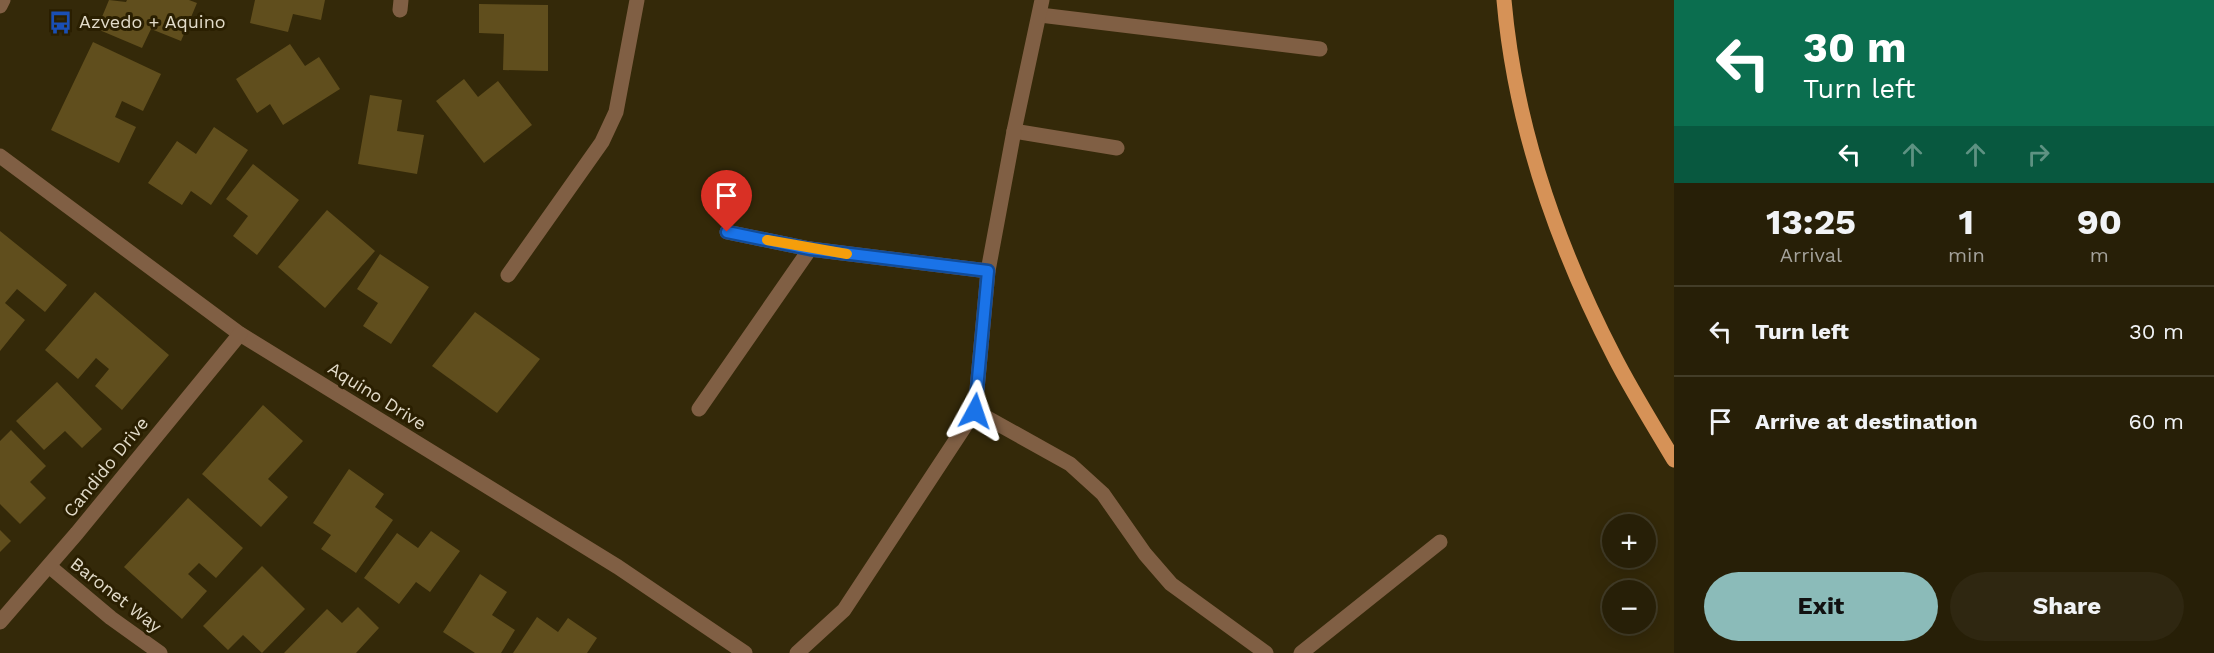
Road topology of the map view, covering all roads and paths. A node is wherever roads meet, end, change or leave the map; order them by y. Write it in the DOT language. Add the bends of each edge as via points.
graph roads {
  1 [pos="3,0"];
  2 [pos="637,0"];
  3 [pos="1504,0"];
  4 [pos="0,6"];
  5 [pos="1041,7"];
  6 [pos="1320,49"];
  7 [pos="1014,131"];
  8 [pos="1117,148"];
  9 [pos="0,156"];
  10 [pos="727,232"];
  11 [pos="810,249"];
  12 [pos="988,271"];
  13 [pos="508,275"];
  14 [pos="240,334"];
  15 [pos="699,409"];
  16 [pos="975,411"];
  17 [pos="1674,460"];
  18 [pos="1440,542"];
  19 [pos="48,566"];
  20 [pos="0,622"];
  21 [pos="160,653"];
  22 [pos="745,653"];
  23 [pos="797,653"];
  24 [pos="1266,653"];
  25 [pos="1301,653"];
  1 -- 4 [label="street"];
  2 -- 13 [label="street" via="612,122"];
  3 -- 17 [label="main road" via="1519,106 1536,171 1615,358"];
  5 -- 6 [label="street"];
  5 -- 7 [label="street"];
  7 -- 8 [label="street"];
  7 -- 12 [label="street"];
  9 -- 14 [label="street, Aquino Drive"];
  10 -- 11 [label="street"];
  11 -- 12 [label="street"];
  11 -- 15 [label="street"];
  12 -- 16 [label="street"];
  14 -- 19 [label="street, Candido Drive"];
  14 -- 22 [label="street, Aquino Drive" via="618,567"];
  16 -- 23 [label="street" via="844,610"];
  16 -- 24 [label="street" via="1070,464 1103,494 1171,584"];
  18 -- 25 [label="street"];
  19 -- 20 [label="street, Candido Drive"];
  19 -- 21 [label="street, Baronet Way"];
}
